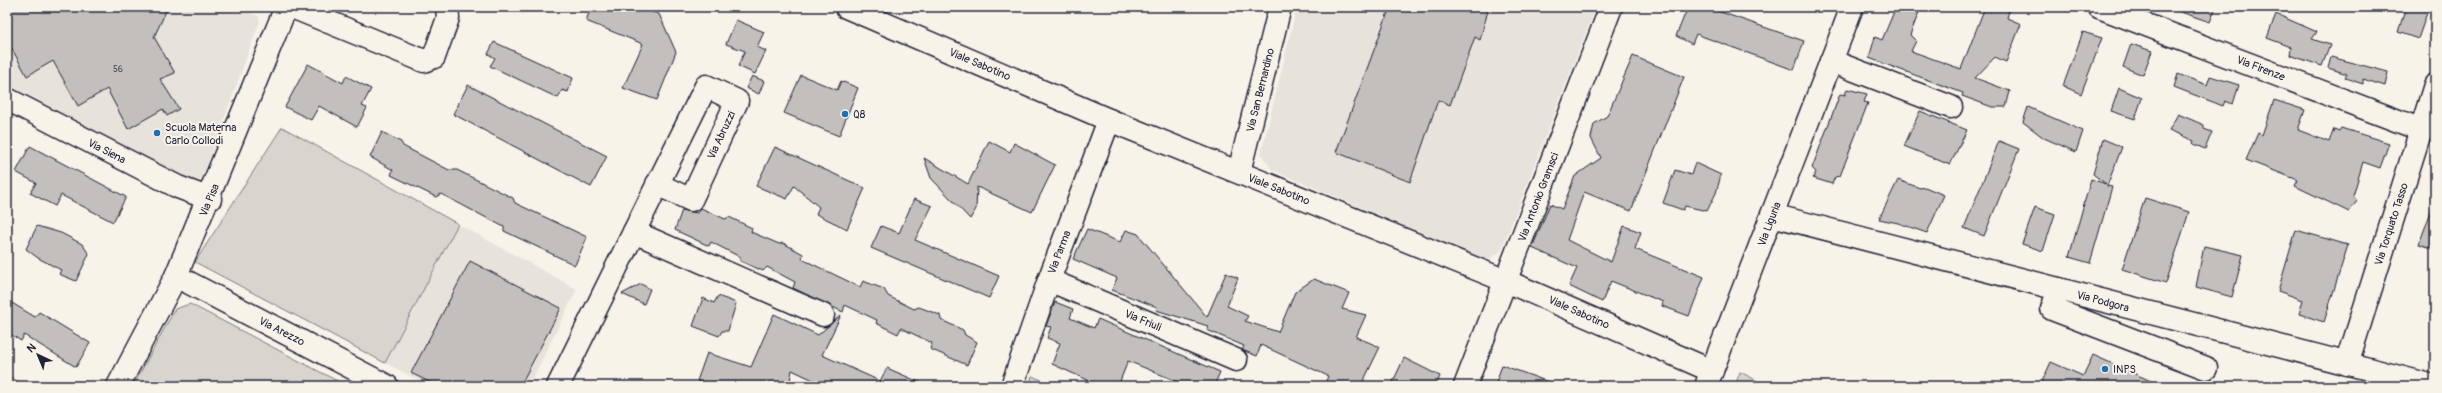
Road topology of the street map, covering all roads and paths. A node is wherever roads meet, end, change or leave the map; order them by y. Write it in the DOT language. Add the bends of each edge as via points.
graph roads {
  1 [pos="286,7"];
  2 [pos="292,7"];
  3 [pos="448,7"];
  4 [pos="846,7"];
  5 [pos="1280,7"];
  6 [pos="1611,7"];
  7 [pos="1852,7"];
  8 [pos="2099,7"];
  9 [pos="2125,11"];
  10 [pos="1831,61"];
  11 [pos="2435,84"];
  12 [pos="7,99"];
  13 [pos="1951,107"];
  14 [pos="1109,120"];
  15 [pos="2422,130"];
  16 [pos="1239,172"];
  17 [pos="658,184"];
  18 [pos="210,199"];
  19 [pos="1772,215"];
  20 [pos="634,232"];
  21 [pos="176,276"];
  22 [pos="1049,280"];
  23 [pos="1506,281"];
  24 [pos="2059,289"];
  25 [pos="823,315"];
  26 [pos="1236,360"];
  27 [pos="2347,364"];
  28 [pos="2206,368"];
  29 [pos="1709,378"];
  30 [pos="2426,385"];
  31 [pos="118,386"];
  32 [pos="387,386"];
  33 [pos="558,386"];
  34 [pos="1012,386"];
  35 [pos="1466,386"];
  1 -- 18 [label="street, Via Pisa"];
  2 -- 3 [label="street" via="424,61 434,57 448,18"];
  4 -- 14 [label="street, Viale Sabotino"];
  5 -- 16 [label="street, Via San Bernardino"];
  6 -- 23 [label="street, Via Antonio Gramsci"];
  7 -- 10 [label="street, Via Liguria"];
  8 -- 9 [label="street, Via Firenze"];
  9 -- 15 [label="street, Via Firenze"];
  10 -- 13 [label="street"];
  10 -- 19 [label="street, Via Liguria"];
  11 -- 15 [label="street, Via Torquato Tasso"];
  12 -- 18 [label="street, Via Siena" via="178,188"];
  14 -- 16 [label="street, Viale Sabotino"];
  14 -- 22 [label="street, Via Parma"];
  15 -- 27 [label="street, Via Torquato Tasso"];
  16 -- 23 [label="street, Viale Sabotino"];
  17 -- 17 [label="street, Via Abruzzi" via="691,200 737,101 706,86"];
  17 -- 20 [label="street, Via Abruzzi"];
  18 -- 21 [label="street, Via Pisa"];
  19 -- 24 [label="street, Via Podgora"];
  19 -- 29 [label="street, Via Liguria"];
  20 -- 25 [label="street"];
  20 -- 33 [label="street, Via Abruzzi"];
  21 -- 31 [label="street, Via Pisa"];
  21 -- 32 [label="street, Via Arezzo"];
  22 -- 26 [label="street, Via Friuli"];
  22 -- 34 [label="street, Via Parma"];
  23 -- 29 [label="street, Viale Sabotino"];
  23 -- 35 [label="street, Via Antonio Gramsci"];
  24 -- 27 [label="street, Via Podgora"];
  24 -- 28 [label="street" via="2052,309"];
  27 -- 30 [label="street, Via Podgora"];
}
